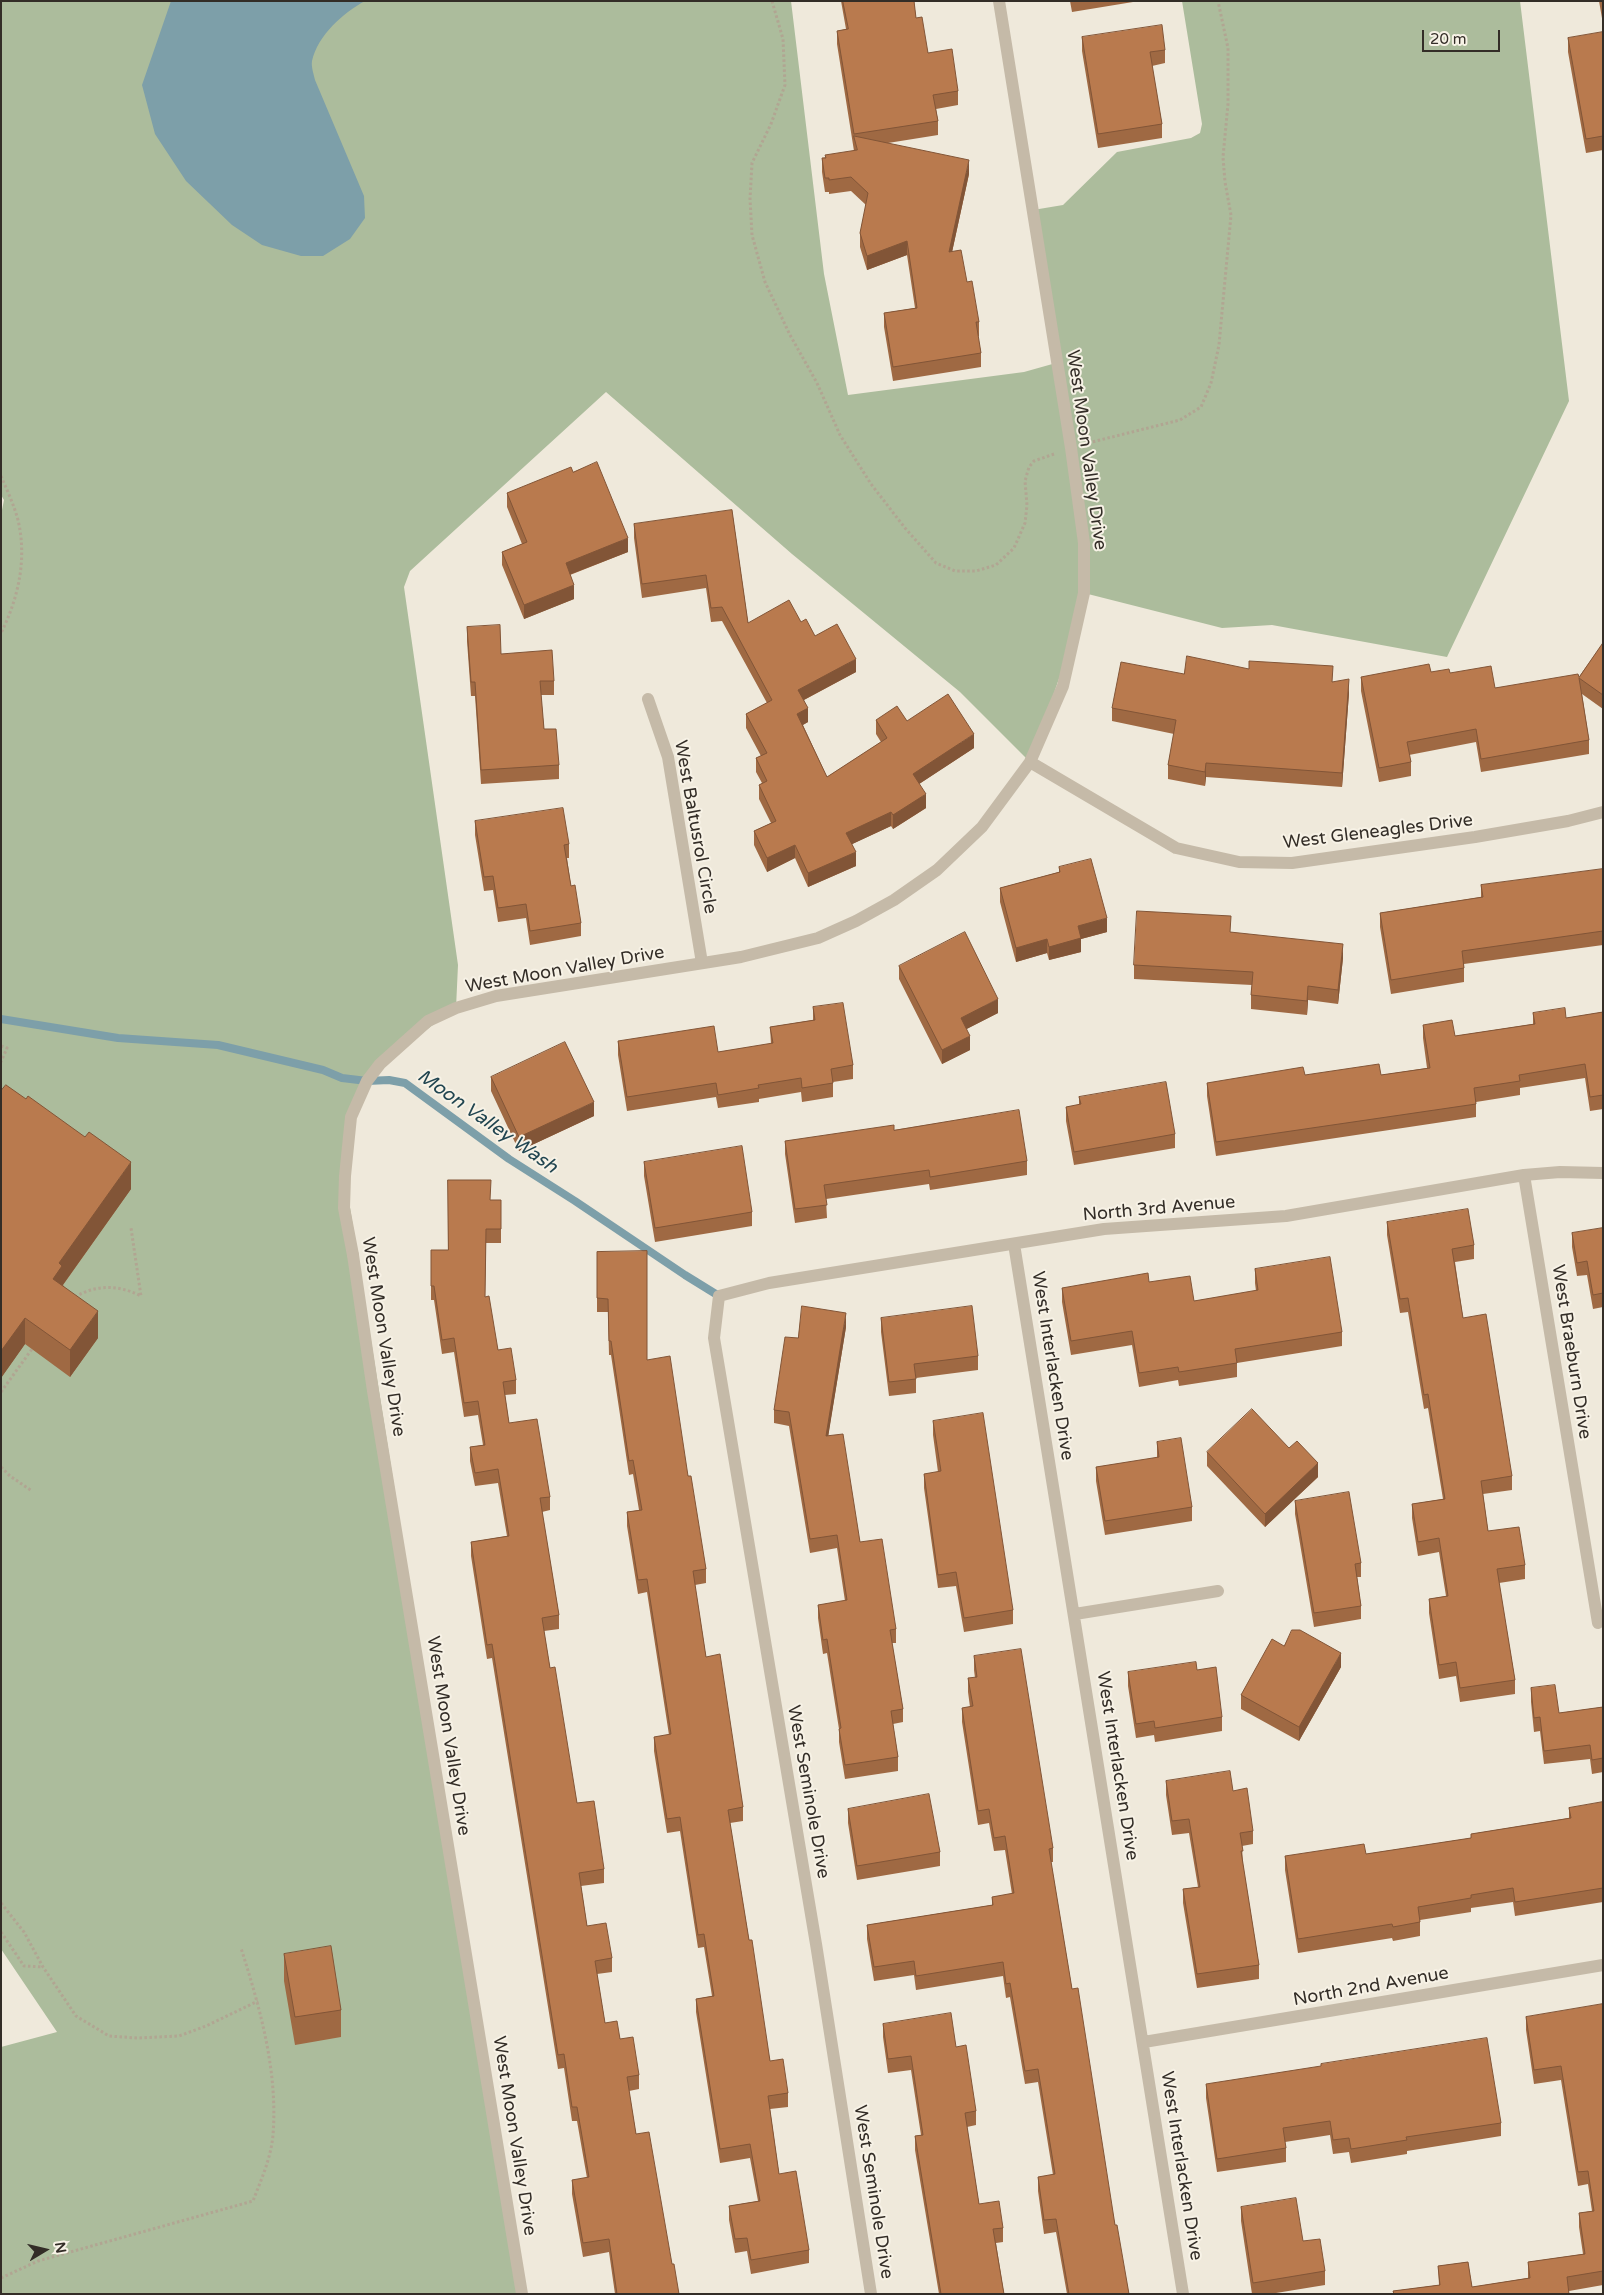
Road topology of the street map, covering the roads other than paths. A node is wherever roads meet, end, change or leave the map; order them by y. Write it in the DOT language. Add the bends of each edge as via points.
graph roads {
  1 [pos="999,1"];
  2 [pos="648,699"];
  3 [pos="1030,762"];
  4 [pos="1603,812"];
  5 [pos="702,964"];
  6 [pos="1603,1173"];
  7 [pos="1524,1175"];
  8 [pos="1014,1244"];
  9 [pos="719,1296"];
  10 [pos="1218,1591"];
  11 [pos="1075,1614"];
  12 [pos="1598,1622"];
  13 [pos="1603,1965"];
  14 [pos="1144,2042"];
  15 [pos="522,2294"];
  16 [pos="871,2294"];
  17 [pos="1184,2294"];
  1 -- 3 [label="street, West Moon Valley Drive" via="1084,543 1084,593 1063,686"];
  2 -- 5 [label="street, West Baltusrol Circle" via="668,757"];
  3 -- 4 [label="street, West Gleneagles Drive" via="1176,848 1239,862 1292,863 1475,837"];
  3 -- 5 [label="street, West Moon Valley Drive" via="982,827 937,870 894,900 818,938"];
  5 -- 15 [label="street, West Moon Valley Drive" via="496,996 456,1008 428,1021 380,1064 367,1081 351,1117 344,1208"];
  6 -- 7 [label="street, North 3rd Avenue"];
  7 -- 8 [label="street, North 3rd Avenue" via="1286,1216 1104,1229"];
  7 -- 12 [label="street, West Braeburn Drive"];
  8 -- 9 [label="street, North 3rd Avenue" via="770,1283"];
  8 -- 11 [label="street, West Interlacken Drive"];
  9 -- 16 [label="street, West Seminole Drive" via="714,1338"];
  10 -- 11 [label="street"];
  11 -- 14 [label="street, West Interlacken Drive"];
  13 -- 14 [label="street, North 2nd Avenue"];
  14 -- 17 [label="street, West Interlacken Drive"];
}
